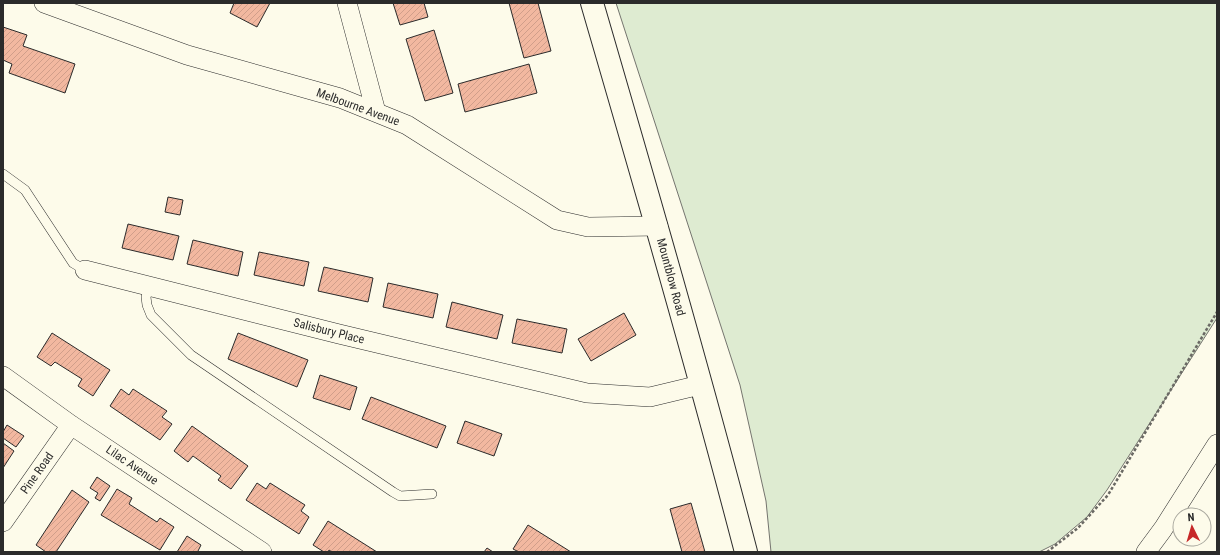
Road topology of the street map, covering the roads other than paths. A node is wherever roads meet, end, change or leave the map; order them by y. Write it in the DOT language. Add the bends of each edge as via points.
graph roads {
  1 [pos="44,3"];
  2 [pos="347,3"];
  3 [pos="592,3"];
  4 [pos="86,11"];
  5 [pos="376,112"];
  6 [pos="3,174"];
  7 [pos="658,226"];
  8 [pos="85,270"];
  9 [pos="149,286"];
  10 [pos="3,376"];
  11 [pos="700,385"];
  12 [pos="71,425"];
  13 [pos="1217,444"];
  14 [pos="432,494"];
  15 [pos="3,522"];
  16 [pos="262,552"];
  17 [pos="746,552"];
  18 [pos="1146,552"];
  1 -- 4 [label="street, Melbourne Avenue"];
  2 -- 5 [label="street"];
  3 -- 7 [label="street, Mountblow Road"];
  4 -- 5 [label="street, Melbourne Avenue" via="188,54 340,98"];
  5 -- 7 [label="street, Melbourne Avenue" via="407,125 557,220 588,227"];
  6 -- 8 [label="lane, Salisbury Place" via="26,190 73,263"];
  7 -- 11 [label="street, Mountblow Road"];
  8 -- 9 [label="street, Salisbury Place"];
  9 -- 11 [label="street, Salisbury Place" via="587,393 650,397"];
  9 -- 14 [label="lane" via="146,301 151,315 191,355 393,492 400,496"];
  10 -- 12 [label="street, Lilac Avenue"];
  11 -- 17 [label="street, Mountblow Road"];
  12 -- 15 [label="street, Pine Road"];
  12 -- 16 [label="street, Lilac Avenue"];
  13 -- 18 [label="street"];
}
